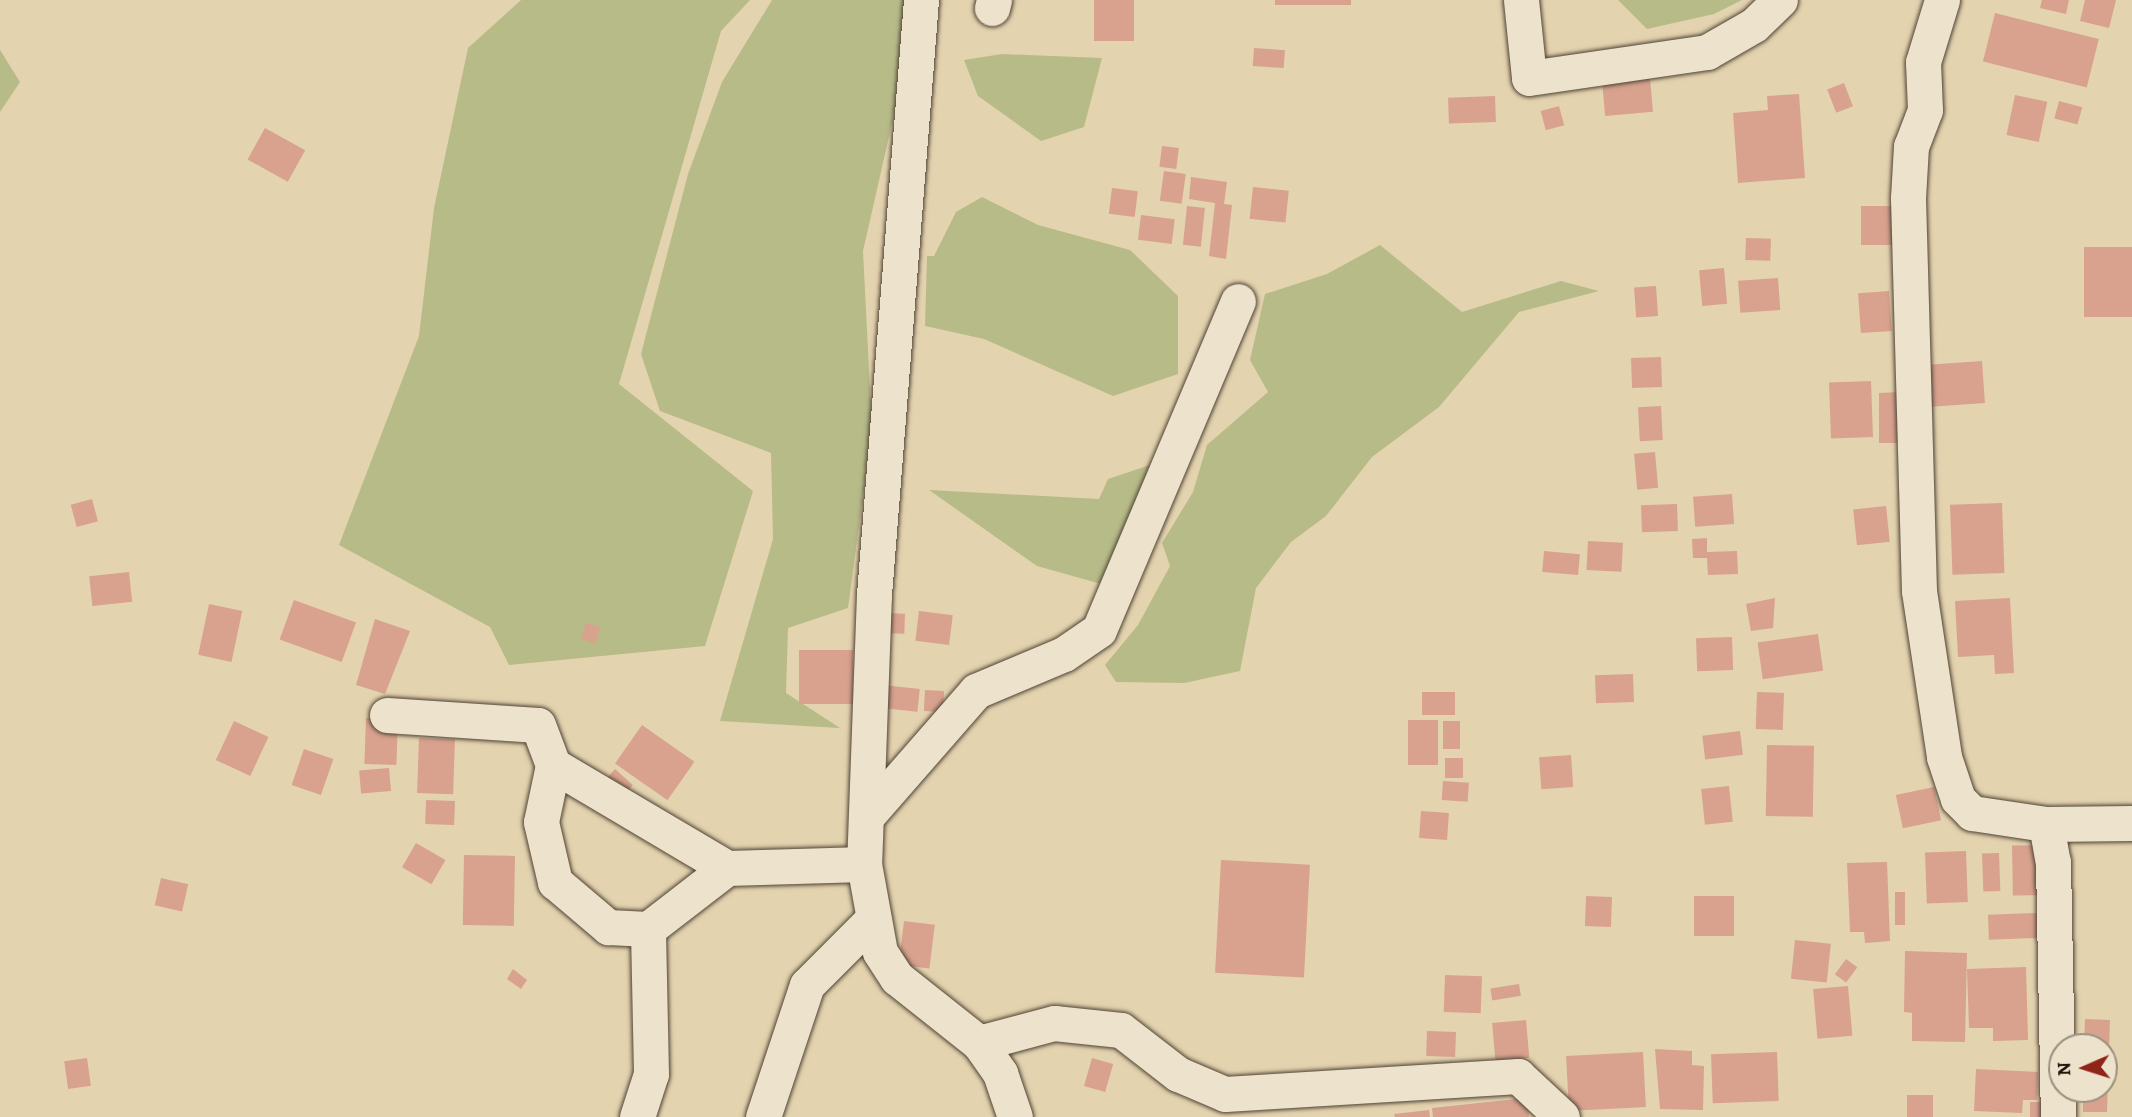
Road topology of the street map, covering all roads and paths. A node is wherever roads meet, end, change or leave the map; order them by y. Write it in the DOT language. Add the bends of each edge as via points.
graph roads {
  1 [pos="921,0"];
  2 [pos="1521,0"];
  3 [pos="1780,0"];
  4 [pos="1942,0"];
  5 [pos="1238,301"];
  6 [pos="387,715"];
  7 [pos="553,765"];
  8 [pos="867,816"];
  9 [pos="2132,823"];
  10 [pos="2046,824"];
  11 [pos="864,864"];
  12 [pos="727,868"];
  13 [pos="872,920"];
  14 [pos="648,929"];
  15 [pos="979,1043"];
  16 [pos="637,1117"];
  17 [pos="763,1117"];
  18 [pos="1015,1117"];
  19 [pos="1562,1117"];
  20 [pos="2058,1117"];
  1 -- 8 [label="street" via="874,594"];
  2 -- 3 [label="street" via="1529,78 1707,52 1754,25"];
  4 -- 10 [label="street" via="1923,62 1926,110 1911,146 1908,198 1919,592 1944,757 1958,799 1972,813"];
  5 -- 8 [label="street" via="1100,630 1064,654 976,691 926,746 887,801"];
  6 -- 7 [label="street" via="526,720 538,726"];
  7 -- 12 [label="street"];
  7 -- 14 [label="street" via="541,822 555,883 608,927"];
  8 -- 11 [label="street"];
  9 -- 10 [label="street"];
  10 -- 20 [label="street" via="2053,862"];
  11 -- 12 [label="street"];
  11 -- 13 [label="street"];
  12 -- 14 [label="street"];
  13 -- 15 [label="street" via="897,978"];
  13 -- 17 [label="street" via="807,985"];
  14 -- 16 [label="street" via="651,1074"];
  15 -- 18 [label="street" via="1000,1073"];
  15 -- 19 [label="street" via="1054,1023 1121,1030 1178,1074 1225,1094 1518,1076"];
}
